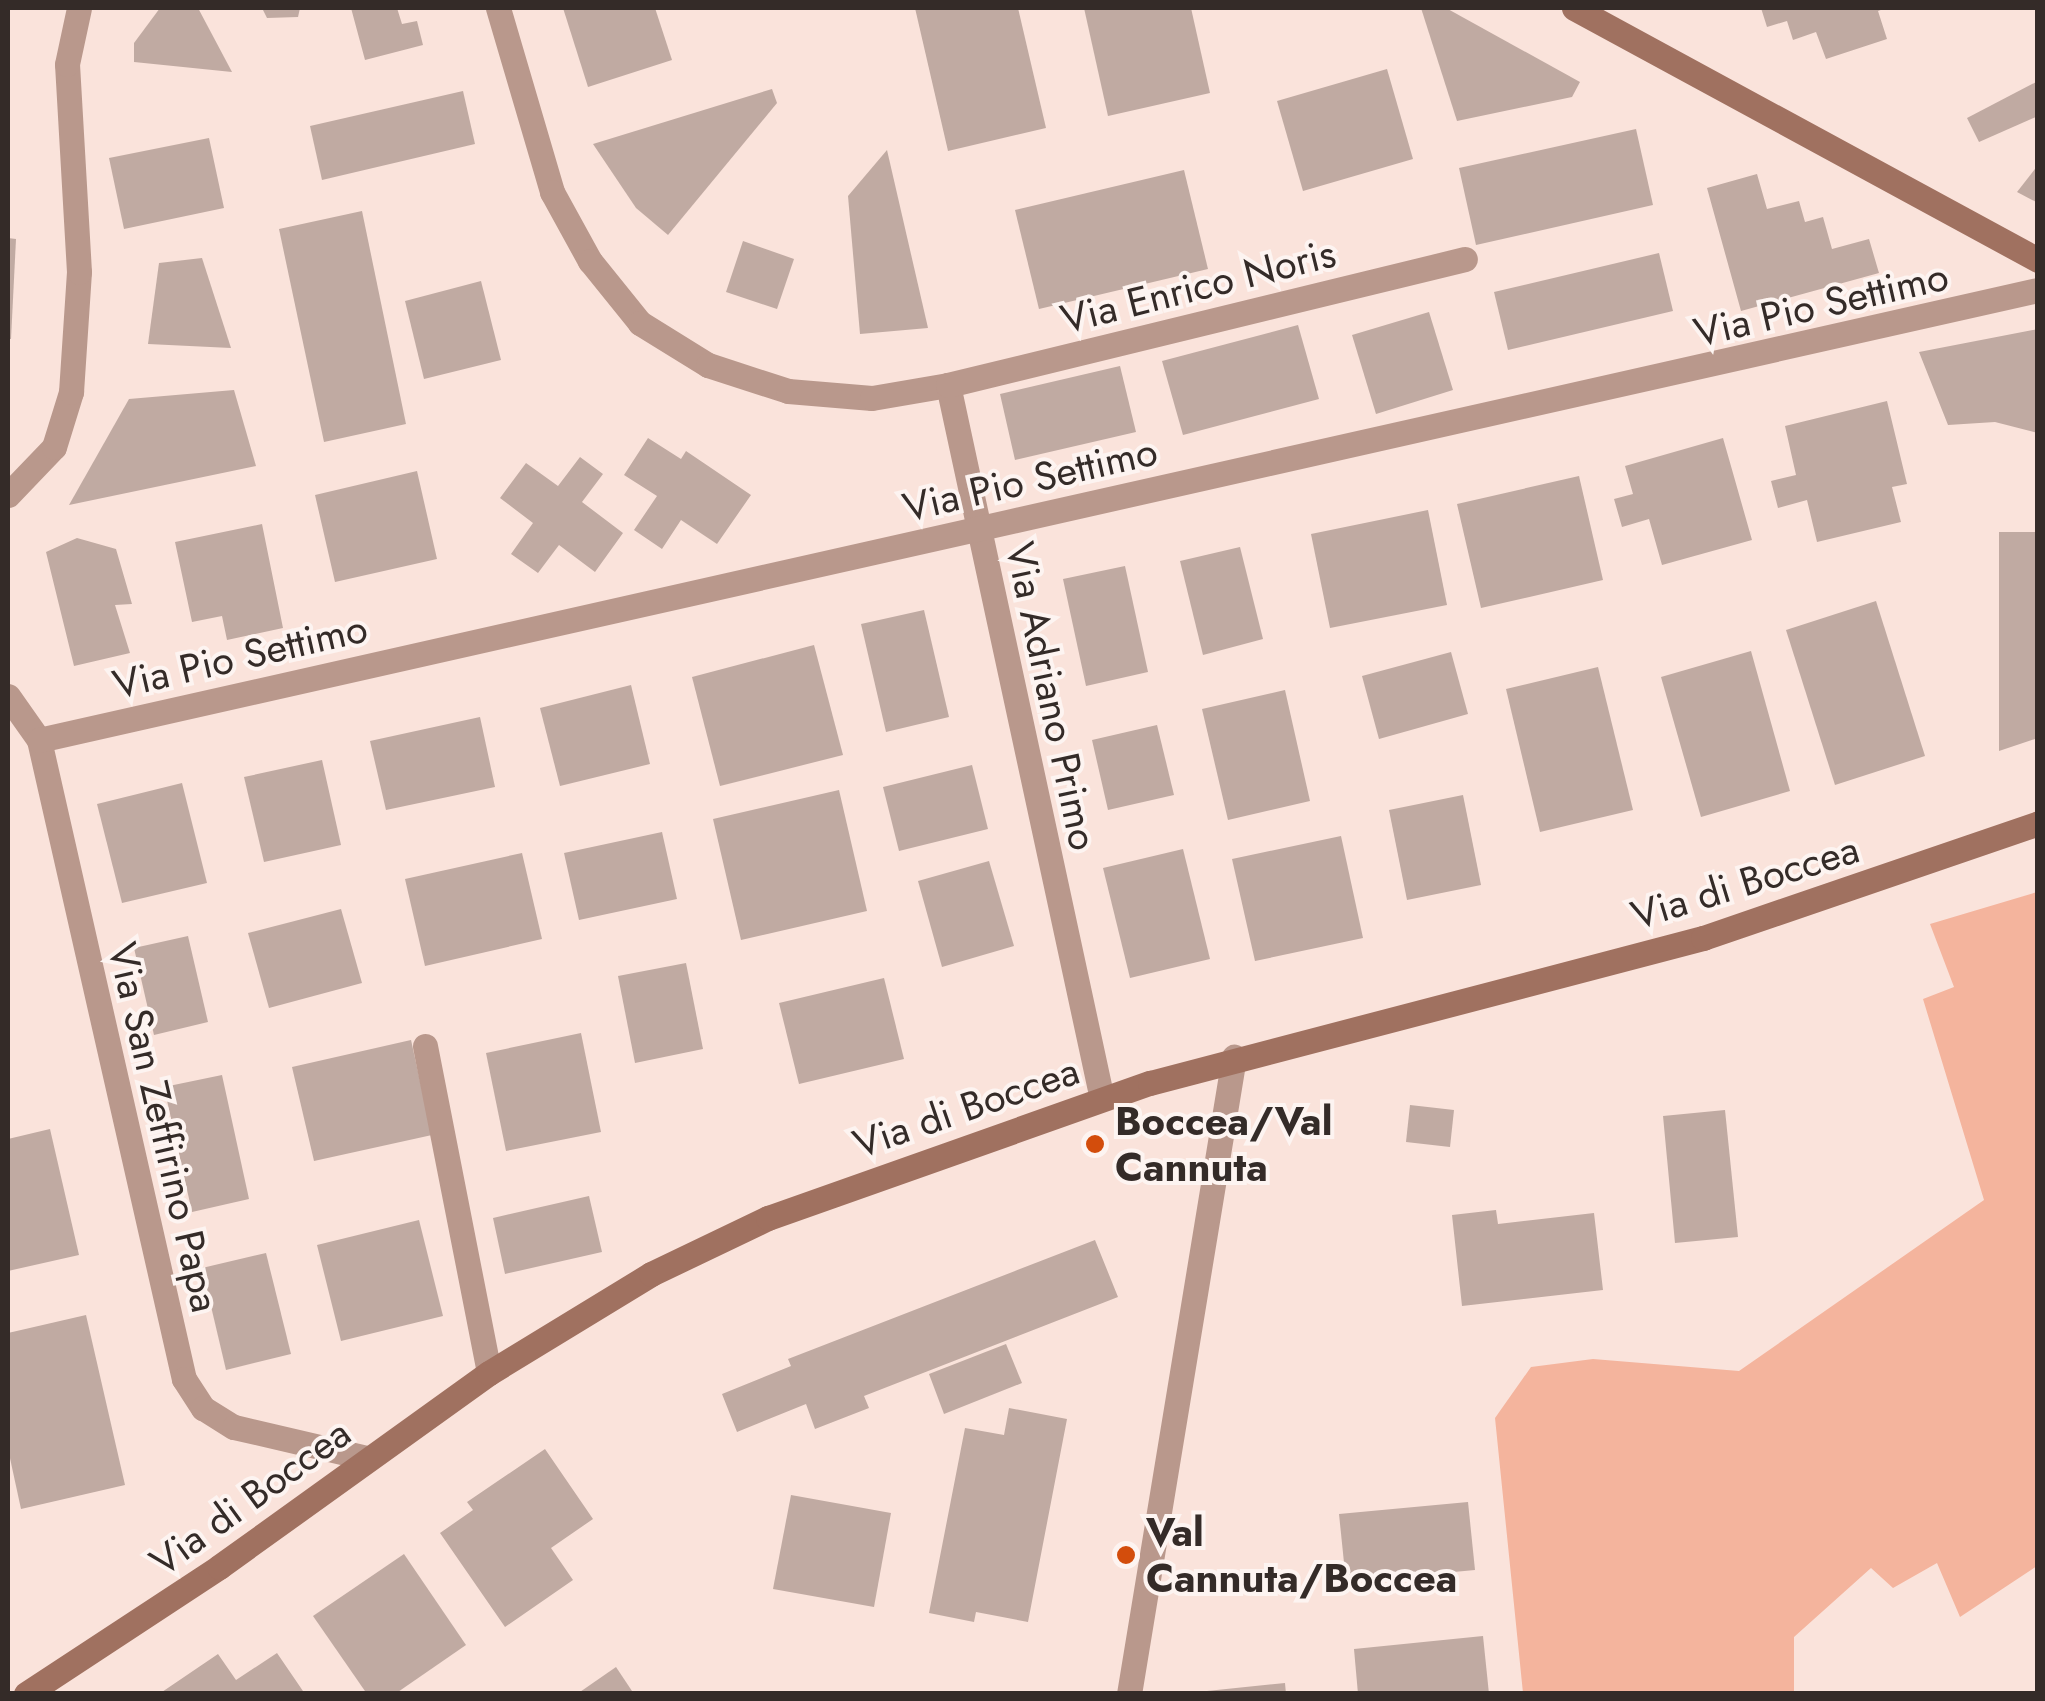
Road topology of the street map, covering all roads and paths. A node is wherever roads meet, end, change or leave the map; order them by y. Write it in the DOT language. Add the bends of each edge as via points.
graph roads {
  1 [pos="79,8"];
  2 [pos="498,8"];
  3 [pos="1574,8"];
  4 [pos="1465,259"];
  5 [pos="2038,260"];
  6 [pos="2038,290"];
  7 [pos="948,386"];
  8 [pos="8,495"];
  9 [pos="978,529"];
  10 [pos="8,696"];
  11 [pos="39,740"];
  12 [pos="2038,823"];
  13 [pos="425,1046"];
  14 [pos="1234,1058"];
  15 [pos="1102,1099"];
  16 [pos="489,1373"];
  17 [pos="367,1458"];
  18 [pos="26,1694"];
  19 [pos="1128,1694"];
  1 -- 8 [label="street" via="67,64 79,272 71,392 48,457"];
  2 -- 7 [label="street" via="552,192 590,261 640,323 708,365 788,391 872,398"];
  3 -- 5 [label="main road"];
  4 -- 7 [label="street, Via Enrico Noris"];
  6 -- 9 [label="street, Via Pio Settimo"];
  7 -- 9 [label="street, Via Adriano Primo"];
  9 -- 11 [label="street, Via Pio Settimo"];
  9 -- 15 [label="street, Via Adriano Primo"];
  10 -- 11 [label="street, Via San Zeffirino Papa"];
  11 -- 17 [label="street, Via San Zeffirino Papa" via="184,1378 203,1408 234,1427"];
  12 -- 14 [label="main road, Via di Boccea" via="1703,938"];
  13 -- 16 [label="street"];
  14 -- 15 [label="main road, Via di Boccea"];
  14 -- 19 [label="street"];
  15 -- 16 [label="main road, Via di Boccea" via="735,1232 651,1274"];
  16 -- 17 [label="main road, Via di Boccea"];
  17 -- 18 [label="main road, Via di Boccea" via="219,1567"];
}
